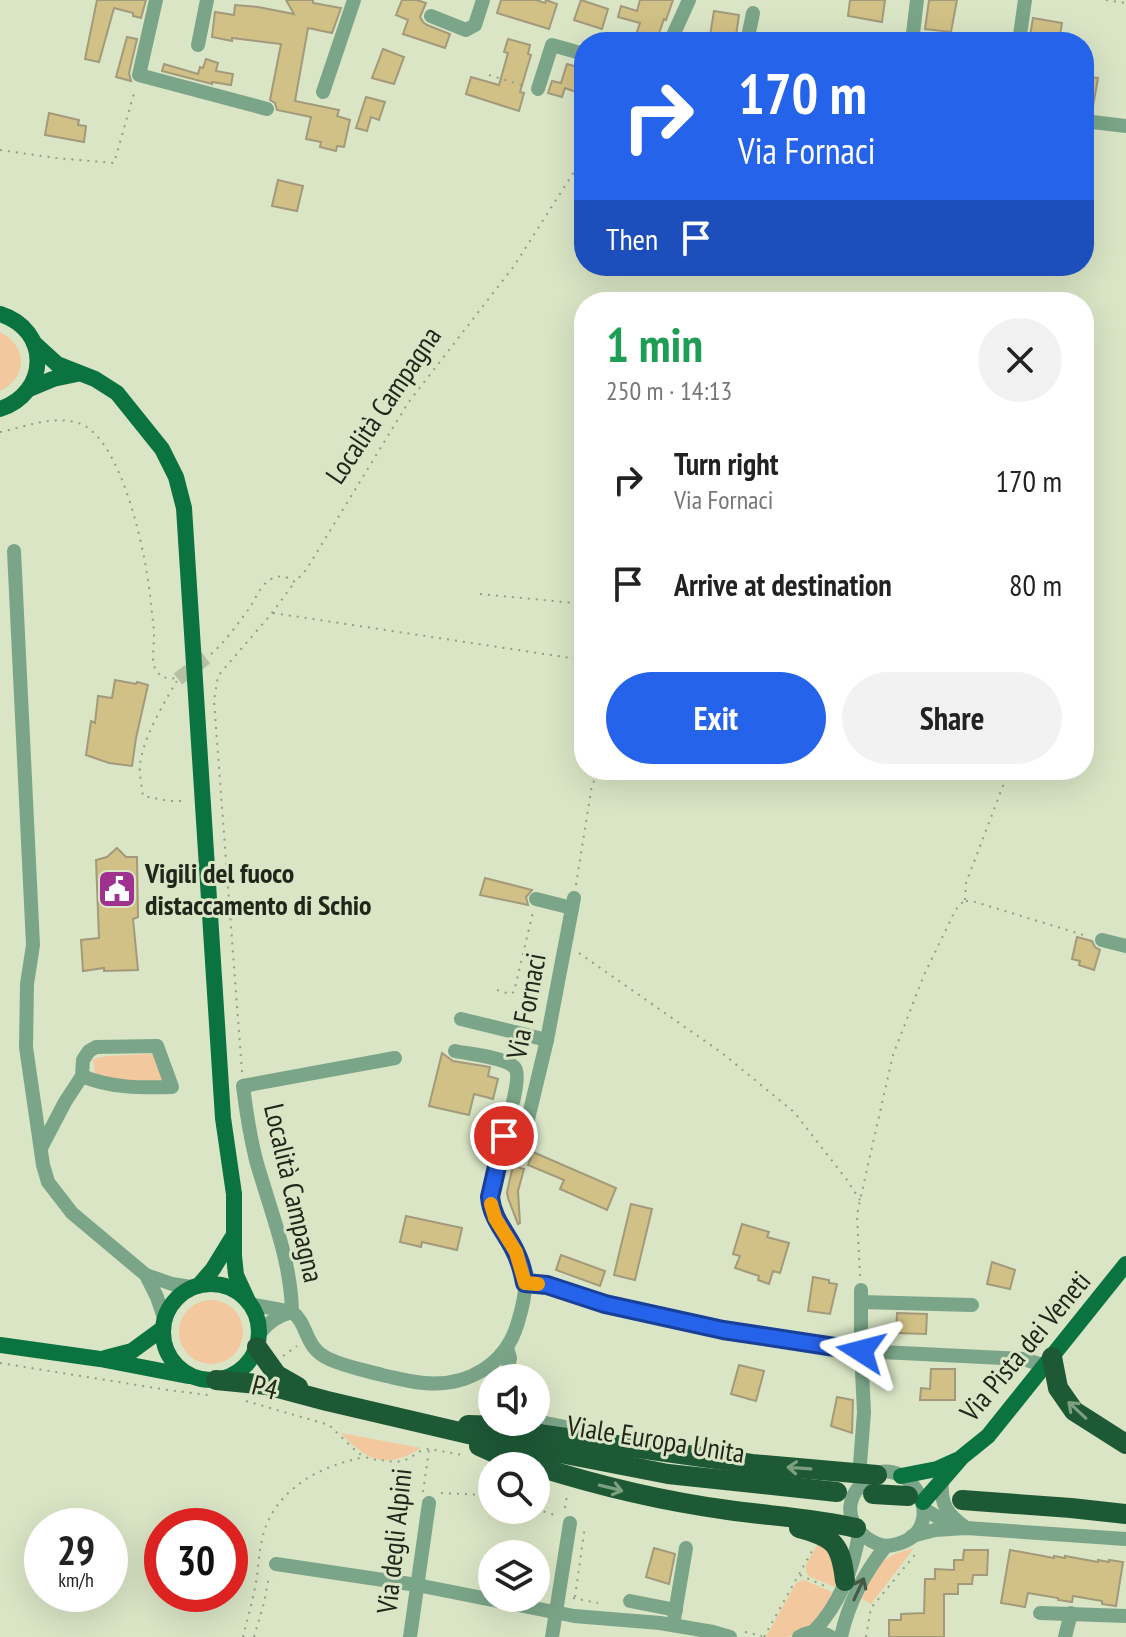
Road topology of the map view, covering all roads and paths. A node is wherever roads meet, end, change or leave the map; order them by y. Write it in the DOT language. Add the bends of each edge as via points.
graph roads {
  1 [pos="156,0"];
  2 [pos="207,0"];
  3 [pos="354,0"];
  4 [pos="483,0"];
  5 [pos="689,0"];
  6 [pos="917,0"];
  7 [pos="1025,0"];
  8 [pos="1106,0"];
  9 [pos="1126,3"];
  10 [pos="753,13"];
  11 [pos="431,16"];
  12 [pos="675,32"];
  13 [pos="749,32"];
  14 [pos="913,32"];
  15 [pos="1020,32"];
  16 [pos="198,45"];
  17 [pos="574,51"];
  18 [pos="139,75"];
  19 [pos="489,75"];
  20 [pos="538,89"];
  21 [pos="323,92"];
  22 [pos="267,109"];
  23 [pos="1094,122"];
  24 [pos="1126,126"];
  25 [pos="0,150"];
  26 [pos="574,172"];
  27 [pos="0,314"];
  28 [pos="34,343"];
  29 [pos="78,374"];
  30 [pos="29,389"];
  31 [pos="0,409"];
  32 [pos="0,432"];
  33 [pos="14,551"];
  34 [pos="295,582"];
  35 [pos="480,594"];
  36 [pos="574,603"];
  37 [pos="272,613"];
  38 [pos="211,654"];
  39 [pos="574,658"];
  40 [pos="595,780"];
  41 [pos="1005,780"];
  42 [pos="188,801"];
  43 [pos="536,899"];
  44 [pos="965,901"];
  45 [pos="573,903"];
  46 [pos="1102,940"];
  47 [pos="565,944"];
  48 [pos="1126,946"];
  49 [pos="497,990"];
  50 [pos="461,1019"];
  51 [pos="547,1040"];
  52 [pos="455,1051"];
  53 [pos="395,1058"];
  54 [pos="82,1076"];
  55 [pos="243,1086"];
  56 [pos="504,1136"];
  57 [pos="41,1149"];
  58 [pos="860,1200"];
  59 [pos="235,1233"];
  60 [pos="1126,1264"];
  61 [pos="146,1275"];
  62 [pos="525,1283"];
  63 [pos="195,1286"];
  64 [pos="861,1296"];
  65 [pos="249,1302"];
  66 [pos="972,1305"];
  67 [pos="292,1312"];
  68 [pos="163,1323"];
  69 [pos="258,1341"];
  70 [pos="0,1345"];
  71 [pos="507,1348"];
  72 [pos="861,1351"];
  73 [pos="100,1359"];
  74 [pos="1048,1362"];
  75 [pos="0,1363"];
  76 [pos="509,1364"];
  77 [pos="211,1385"];
  78 [pos="239,1400"];
  79 [pos="327,1401"];
  80 [pos="428,1424"];
  81 [pos="550,1424"];
  82 [pos="590,1432"];
  83 [pos="1126,1444"];
  84 [pos="429,1449"];
  85 [pos="492,1452"];
  86 [pos="471,1456"];
  87 [pos="366,1457"];
  88 [pos="962,1457"];
  89 [pos="550,1470"];
  90 [pos="901,1476"];
  91 [pos="869,1480"];
  92 [pos="942,1480"];
  93 [pos="568,1486"];
  94 [pos="837,1492"];
  95 [pos="478,1495"];
  96 [pos="432,1497"];
  97 [pos="962,1500"];
  98 [pos="918,1502"];
  99 [pos="729,1510"];
  100 [pos="550,1513"];
  101 [pos="1126,1514"];
  102 [pos="570,1523"];
  103 [pos="585,1526"];
  104 [pos="966,1528"];
  105 [pos="858,1531"];
  106 [pos="1126,1539"];
  107 [pos="817,1542"];
  108 [pos="915,1543"];
  109 [pos="886,1546"];
  110 [pos="686,1548"];
  111 [pos="272,1570"];
  112 [pos="845,1581"];
  113 [pos="417,1585"];
  114 [pos="575,1598"];
  115 [pos="630,1601"];
  116 [pos="556,1612"];
  117 [pos="1040,1613"];
  118 [pos="1071,1613"];
  119 [pos="1126,1616"];
  120 [pos="675,1618"];
  121 [pos="806,1635"];
  122 [pos="243,1637"];
  123 [pos="254,1637"];
  124 [pos="410,1637"];
  125 [pos="552,1637"];
  126 [pos="730,1637"];
  127 [pos="764,1637"];
  128 [pos="831,1637"];
  129 [pos="841,1637"];
  130 [pos="866,1637"];
  131 [pos="1065,1637"];
  1 -- 18 [label="street"];
  2 -- 16 [label="street"];
  3 -- 21 [label="street"];
  4 -- 11 [label="street" via="475,25 466,30"];
  5 -- 12 [label="street"];
  6 -- 14 [label="street"];
  7 -- 15 [label="street"];
  8 -- 9 [label="path"];
  10 -- 13 [label="street"];
  17 -- 20 [label="street" via="552,45"];
  18 -- 22 [label="street"];
  18 -- 25 [label="path" via="114,163"];
  19 -- 20 [label="path"];
  23 -- 24 [label="street"];
  26 -- 34 [label="path, Località Campagna" via="514,266 408,403"];
  27 -- 28 [label="main road" via="21,325"];
  28 -- 29 [label="main road"];
  28 -- 30 [label="main road" via="37,372"];
  29 -- 30 [label="main road"];
  29 -- 59 [label="main road" via="117,393 162,449 184,508"];
  30 -- 31 [label="main road"];
  32 -- 42 [label="path" via="53,420 76,422 96,434 109,452 138,530 149,582 154,665 161,677 178,679 142,752 143,796"];
  33 -- 57 [label="street" via="33,945 26,1047"];
  34 -- 37 [label="path, Località Campagna"];
  34 -- 38 [label="path" via="285,576 266,583"];
  35 -- 36 [label="path"];
  37 -- 39 [label="path"];
  37 -- 55 [label="path, Località Campagna" via="218,676 214,701"];
  40 -- 45 [label="path"];
  41 -- 44 [label="path" via="966,883"];
  43 -- 45 [label="street"];
  43 -- 49 [label="path" via="514,992"];
  44 -- 46 [label="path"];
  44 -- 58 [label="path" via="924,975 893,1055"];
  45 -- 47 [label="street, Via Fornaci"];
  46 -- 48 [label="street"];
  47 -- 51 [label="street, Via Fornaci"];
  47 -- 58 [label="path" via="722,1053 794,1112"];
  50 -- 51 [label="street"];
  51 -- 56 [label="street, Via Fornaci" via="523,1140"];
  52 -- 56 [label="street" via="515,1067 518,1074"];
  53 -- 55 [label="street"];
  54 -- 54 [label="street" via="83,1060 96,1047 157,1046 172,1087 100,1083"];
  54 -- 57 [label="street"];
  55 -- 67 [label="street, Località Campagna" via="256,1158 292,1291"];
  56 -- 62 [label="street" via="491,1207 516,1252"];
  57 -- 61 [label="street" via="48,1182 72,1213"];
  58 -- 64 [label="path"];
  59 -- 63 [label="main road" via="213,1269"];
  59 -- 65 [label="main road" via="236,1275"];
  60 -- 74 [label="main road, Via Pista dei Veneti"];
  61 -- 63 [label="street"];
  61 -- 68 [label="street"];
  62 -- 71 [label="street" via="522,1310"];
  62 -- 72 [label="street" via="723,1330"];
  63 -- 65 [label="main road" via="226,1286"];
  63 -- 68 [label="main road" via="170,1305"];
  64 -- 66 [label="street"];
  64 -- 72 [label="street"];
  65 -- 67 [label="street, Località Campagna"];
  65 -- 69 [label="main road"];
  67 -- 69 [label="street, Località Campagna" via="270,1321"];
  67 -- 71 [label="street" via="315,1349 327,1358 424,1383 451,1383 481,1373"];
  68 -- 73 [label="main road" via="132,1351"];
  68 -- 77 [label="main road" via="169,1356 189,1375"];
  69 -- 77 [label="main road" via="241,1370"];
  69 -- 79 [label="highway" via="277,1375"];
  70 -- 73 [label="main road"];
  71 -- 76 [label="street"];
  72 -- 74 [label="street"];
  72 -- 91 [label="street" via="860,1464"];
  73 -- 77 [label="main road"];
  83 -- 74 [label="highway, one-way" via="1074,1411"];
  74 -- 88 [label="main road, Via Pista dei Veneti" via="988,1436"];
  75 -- 77 [label="path, P4" via="168,1390"];
  77 -- 79 [label="highway" via="267,1385"];
  78 -- 87 [label="path, P4" via="329,1425"];
  79 -- 80 [label="highway, Viale Europa Unita"];
  80 -- 85 [label="highway"];
  91 -- 80 [label="highway, one-way" via="503,1426"];
  80 -- 94 [label="highway, Viale Europa Unita" via="668,1474"];
  81 -- 82 [label="street"];
  84 -- 86 [label="path"];
  84 -- 87 [label="path" via="397,1462"];
  84 -- 96 [label="path, Via degli Alpini" via="422,1501"];
  87 -- 122 [label="path" via="315,1473 274,1510 265,1527"];
  88 -- 90 [label="main road, Via Pista dei Veneti" via="937,1469"];
  88 -- 92 [label="main road, Via Pista dei Veneti"];
  89 -- 99 [label="highway, one-way" via="646,1497"];
  90 -- 91 [label="street, Via Pista dei Veneti"];
  90 -- 98 [label="street" via="915,1486"];
  91 -- 98 [label="highway"];
  91 -- 105 [label="street" via="855,1492 851,1510"];
  92 -- 98 [label="main road, Via Pista dei Veneti"];
  92 -- 104 [label="street" via="945,1507"];
  93 -- 100 [label="path" via="564,1517"];
  95 -- 96 [label="path"];
  96 -- 113 [label="street, Via degli Alpini"];
  97 -- 101 [label="highway"];
  98 -- 104 [label="street" via="946,1522"];
  98 -- 108 [label="street, Via Pista dei Veneti"];
  99 -- 105 [label="highway" via="827,1521"];
  99 -- 112 [label="highway" via="821,1534 837,1548"];
  102 -- 116 [label="street"];
  103 -- 114 [label="path"];
  104 -- 106 [label="street"];
  104 -- 108 [label="street" via="935,1530"];
  105 -- 109 [label="street"];
  105 -- 112 [label="street"];
  107 -- 127 [label="path"];
  108 -- 109 [label="street"];
  108 -- 130 [label="path" via="871,1608"];
  129 -- 109 [label="street, one-way" via="869,1567"];
  110 -- 120 [label="street"];
  111 -- 113 [label="street"];
  111 -- 123 [label="path"];
  112 -- 121 [label="street" via="830,1613"];
  113 -- 116 [label="street"];
  113 -- 124 [label="street, Via degli Alpini"];
  115 -- 120 [label="street"];
  116 -- 120 [label="street"];
  116 -- 125 [label="street"];
  117 -- 118 [label="street"];
  118 -- 119 [label="street"];
  118 -- 131 [label="street"];
  120 -- 126 [label="street"];
  121 -- 128 [label="street"];
}
